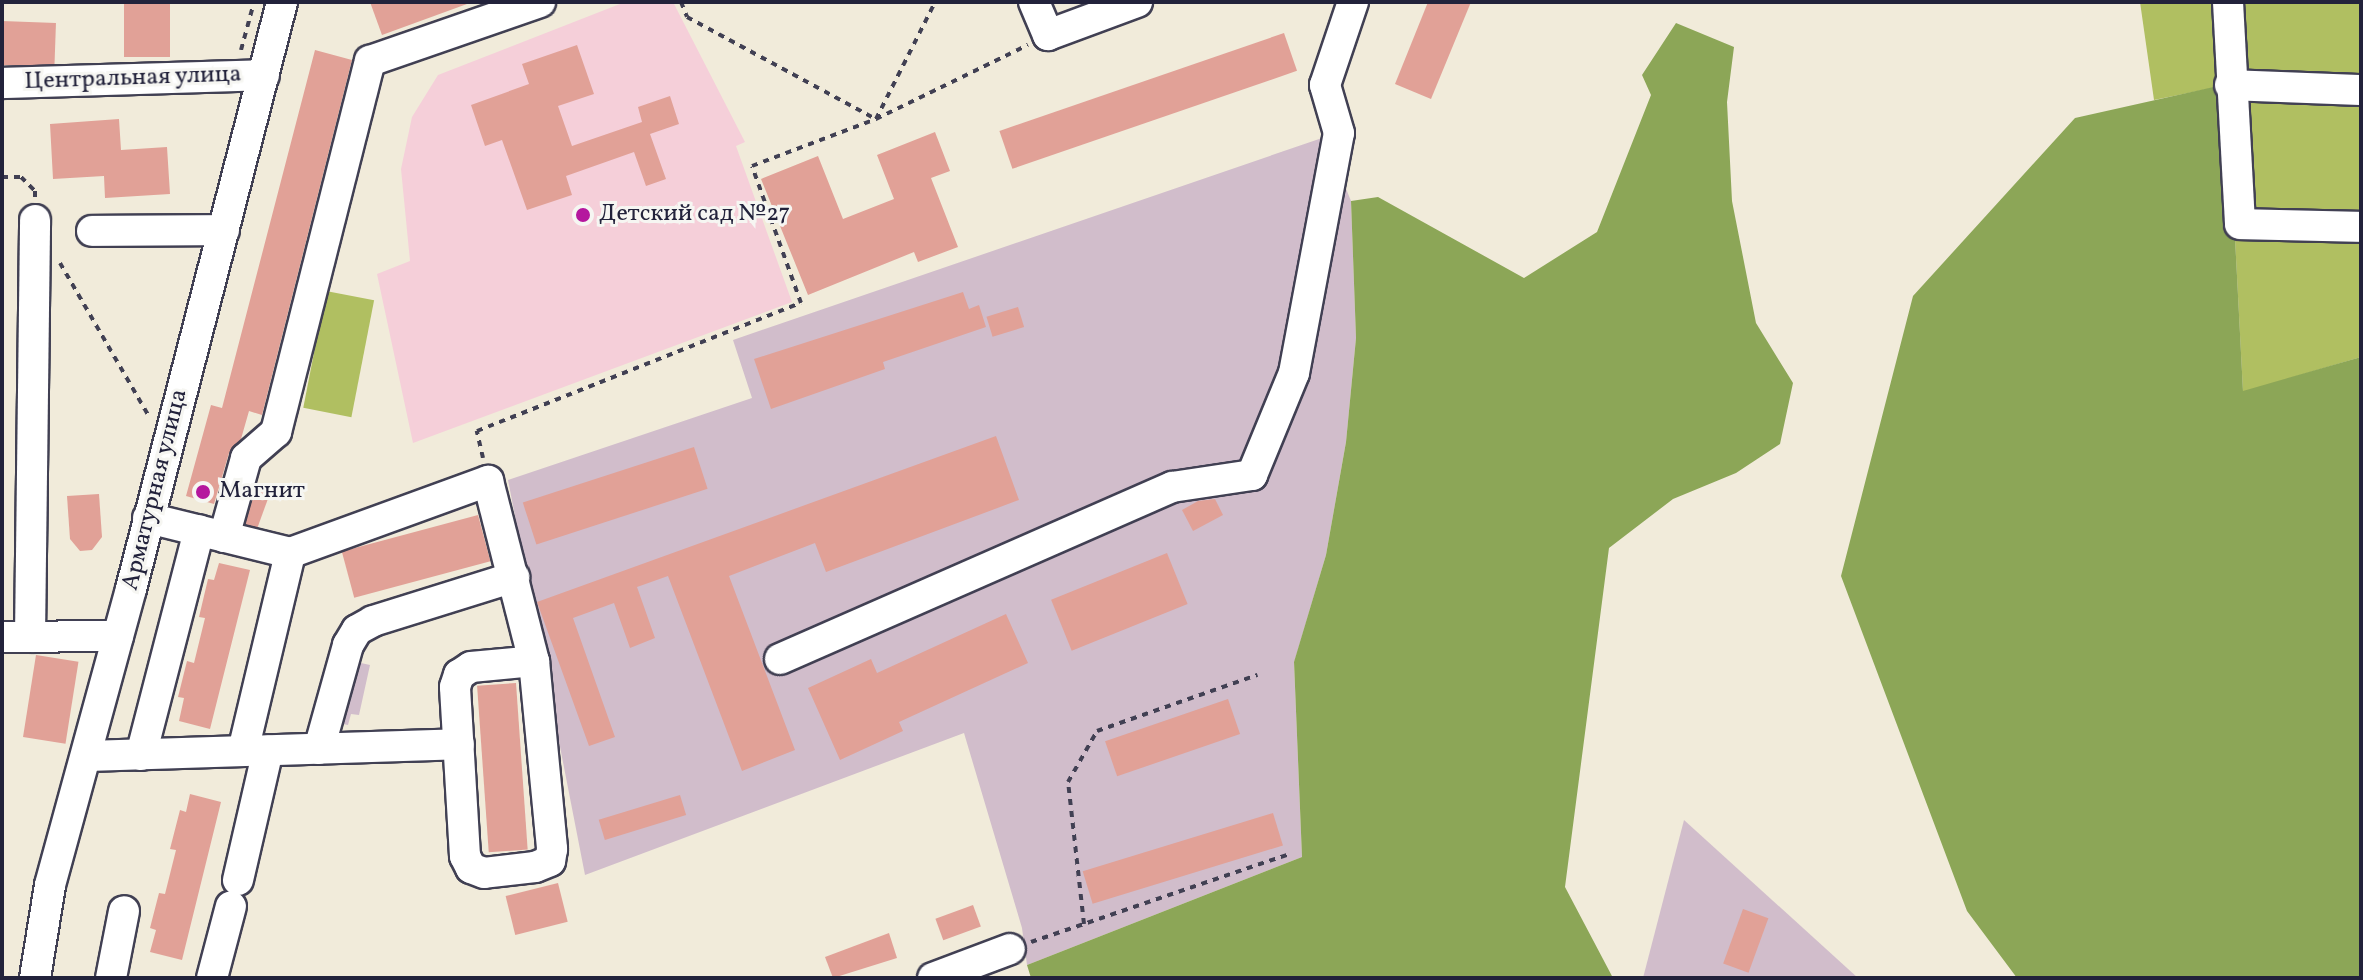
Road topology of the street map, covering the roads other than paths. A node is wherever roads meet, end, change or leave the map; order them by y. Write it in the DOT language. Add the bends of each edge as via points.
graph roads {
  1 [pos="282,2"];
  2 [pos="540,2"];
  3 [pos="1034,2"];
  4 [pos="1137,2"];
  5 [pos="1353,2"];
  6 [pos="2228,2"];
  7 [pos="264,75"];
  8 [pos="2,83"];
  9 [pos="2230,85"];
  10 [pos="2361,90"];
  11 [pos="35,220"];
  12 [pos="2361,227"];
  13 [pos="224,230"];
  14 [pos="92,231"];
  15 [pos="148,518"];
  16 [pos="212,534"];
  17 [pos="290,553"];
  18 [pos="514,577"];
  19 [pos="118,636"];
  20 [pos="16,637"];
  21 [pos="780,659"];
  22 [pos="534,661"];
  23 [pos="459,744"];
  24 [pos="319,749"];
  25 [pos="255,751"];
  26 [pos="141,755"];
  27 [pos="87,756"];
  28 [pos="124,911"];
  29 [pos="1010,949"];
  30 [pos="35,978"];
  31 [pos="111,978"];
  32 [pos="212,978"];
  33 [pos="933,978"];
  1 -- 7 [label="street, Арматурная улица"];
  2 -- 16 [label="street" via="370,61 276,432 246,458"];
  3 -- 4 [label="street" via="1048,35"];
  5 -- 21 [label="street" via="1325,85 1339,133 1294,373 1252,475 1172,487"];
  6 -- 9 [label="street"];
  7 -- 8 [label="street, Центральная улица"];
  7 -- 13 [label="street, Арматурная улица"];
  9 -- 10 [label="street"];
  9 -- 12 [label="street" via="2240,224"];
  11 -- 20 [label="street"];
  13 -- 14 [label="street"];
  13 -- 15 [label="street, Арматурная улица"];
  15 -- 16 [label="street"];
  15 -- 19 [label="street, Арматурная улица"];
  16 -- 17 [label="street"];
  16 -- 26 [label="street"];
  17 -- 18 [label="street" via="488,481"];
  17 -- 25 [label="street"];
  18 -- 22 [label="street"];
  18 -- 24 [label="street" via="357,630 348,645"];
  19 -- 20 [label="street"];
  19 -- 27 [label="street, Арматурная улица"];
  22 -- 23 [label="street" via="471,667 459,675"];
  22 -- 23 [label="street" via="550,861 484,873 471,868 465,856"];
  23 -- 24 [label="street"];
  24 -- 25 [label="street"];
  25 -- 26 [label="street"];
  25 -- 32 [label="street" via="234,893"];
  26 -- 27 [label="street"];
  27 -- 30 [label="street, Арматурная улица" via="50,885"];
  28 -- 31 [label="street"];
  29 -- 33 [label="street"];
}
